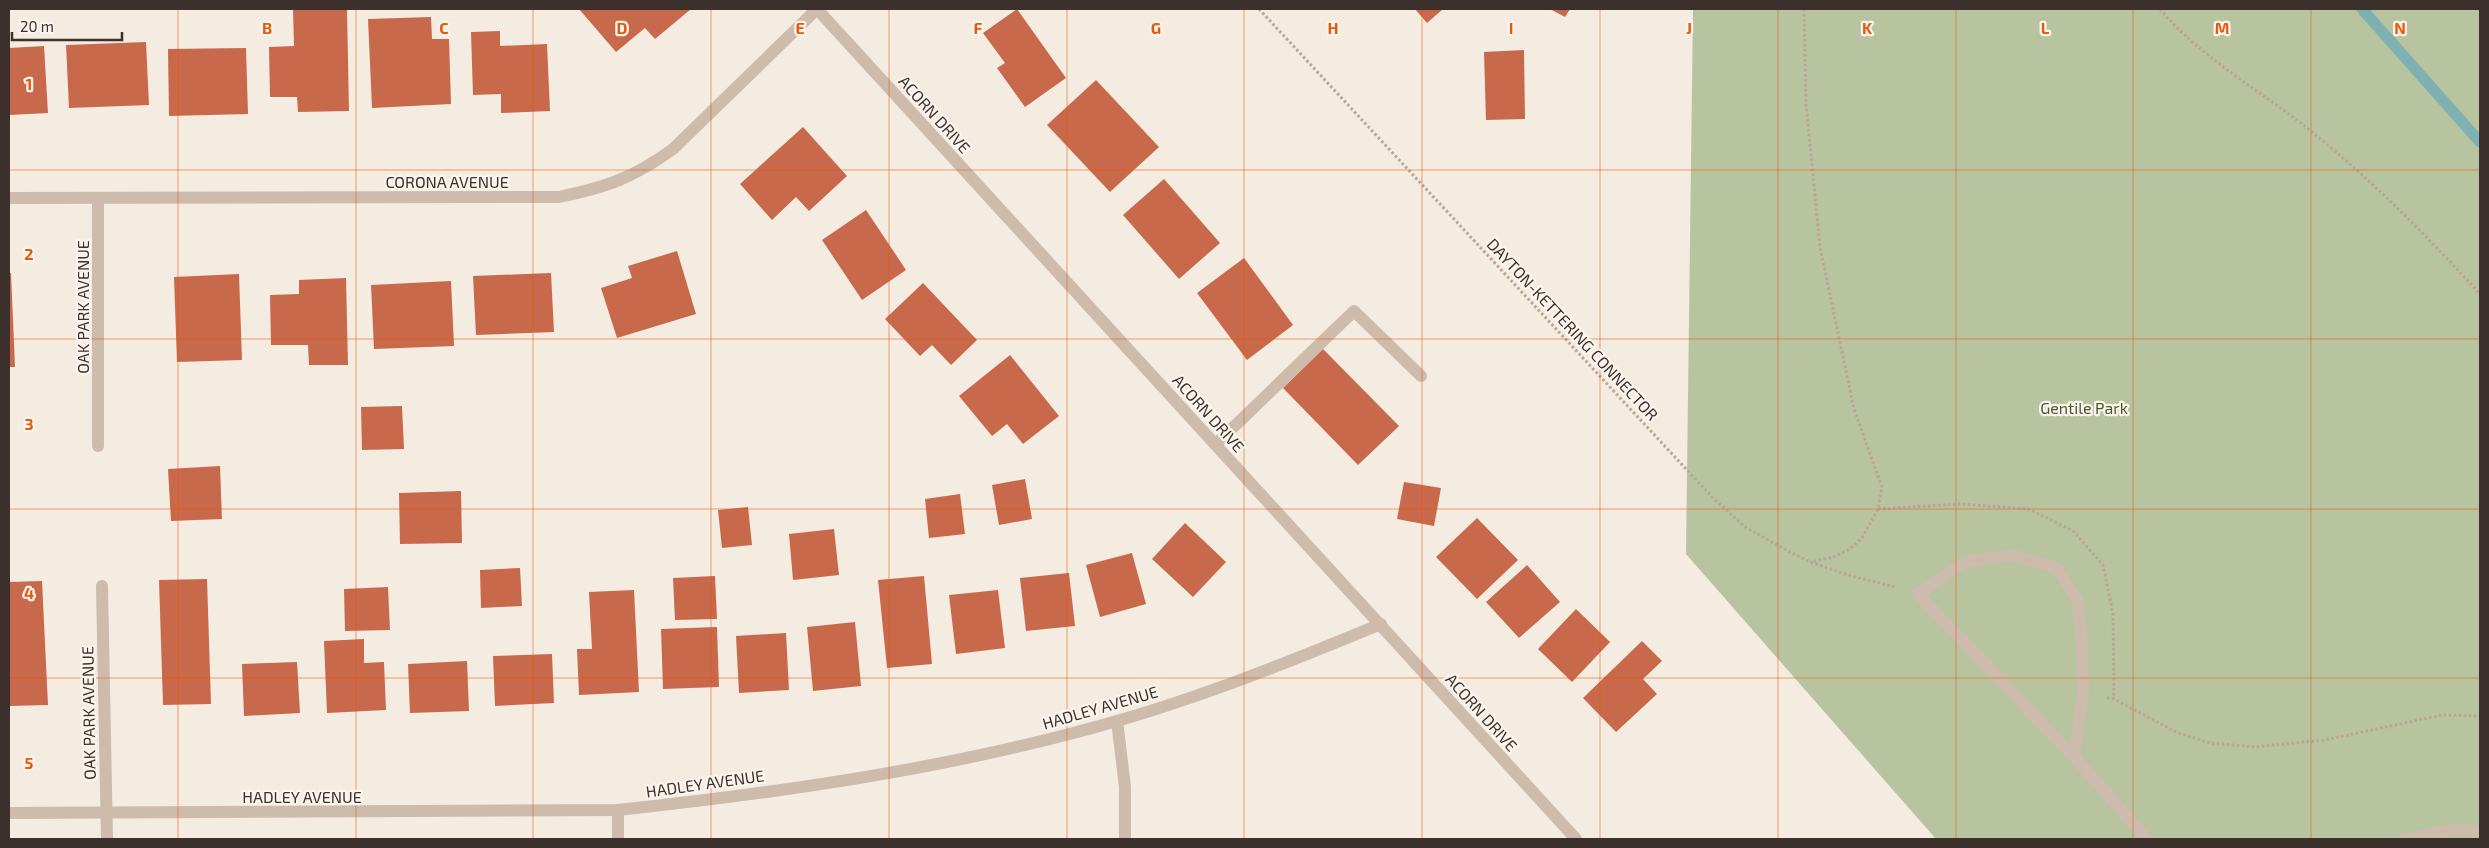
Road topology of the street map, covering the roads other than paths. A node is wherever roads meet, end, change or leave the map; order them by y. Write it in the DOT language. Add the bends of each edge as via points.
graph roads {
  1 [pos="817,9"];
  2 [pos="9,198"];
  3 [pos="98,198"];
  4 [pos="1421,376"];
  5 [pos="1216,444"];
  6 [pos="98,446"];
  7 [pos="102,586"];
  8 [pos="1381,624"];
  9 [pos="1117,721"];
  10 [pos="2074,757"];
  11 [pos="618,810"];
  12 [pos="9,813"];
  13 [pos="105,814"];
  14 [pos="2480,831"];
  15 [pos="107,839"];
  16 [pos="618,839"];
  17 [pos="1125,839"];
  18 [pos="1576,839"];
  19 [pos="2147,839"];
  20 [pos="2404,839"];
  1 -- 3 [label="street, CORONA AVENUE" via="673,148 647,168 602,188 559,197"];
  1 -- 5 [label="street, ACORN DRIVE"];
  2 -- 3 [label="street, CORONA AVENUE"];
  3 -- 6 [label="street, OAK PARK AVENUE"];
  4 -- 5 [label="street" via="1354,311"];
  5 -- 8 [label="street, ACORN DRIVE"];
  7 -- 13 [label="street, OAK PARK AVENUE"];
  8 -- 9 [label="street, HADLEY AVENUE" via="1252,678"];
  8 -- 18 [label="street, ACORN DRIVE"];
  9 -- 11 [label="street, HADLEY AVENUE" via="1030,744 880,775"];
  9 -- 17 [label="street" via="1125,787"];
  10 -- 10 [label="street" via="1918,594 1965,562 2012,555 2057,568 2077,600 2082,642 2083,693"];
  10 -- 19 [label="street"];
  11 -- 13 [label="street, HADLEY AVENUE"];
  11 -- 16 [label="street"];
  12 -- 13 [label="street, HADLEY AVENUE"];
  13 -- 15 [label="street, OAK PARK AVENUE"];
  14 -- 20 [label="street" via="2453,830"];
}
